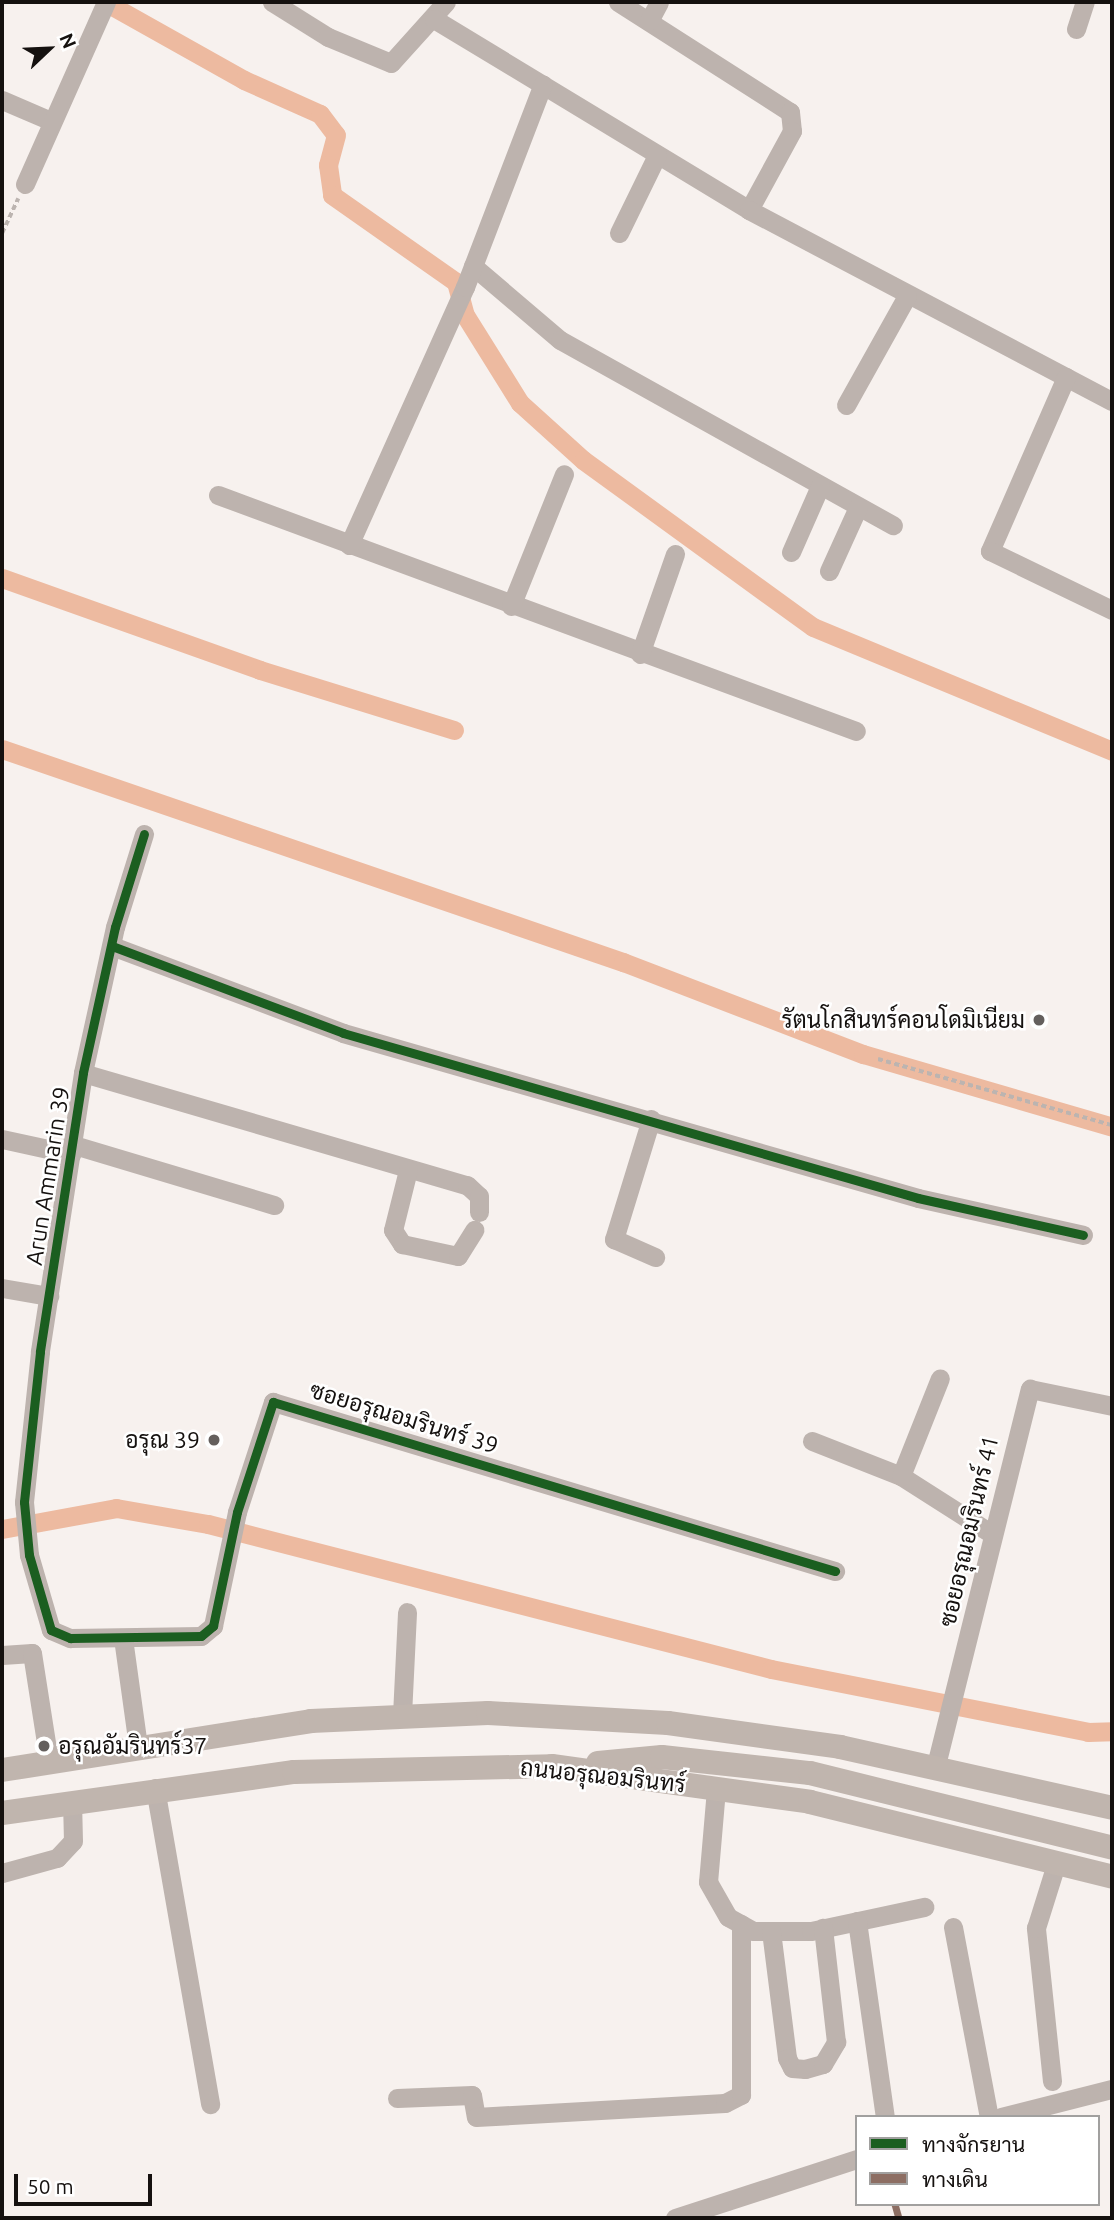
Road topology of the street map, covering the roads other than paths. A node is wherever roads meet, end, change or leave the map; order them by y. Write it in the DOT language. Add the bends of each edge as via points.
graph roads {
  1 [pos="272,2"];
  2 [pos="446,2"];
  3 [pos="618,2"];
  4 [pos="659,2"];
  5 [pos="1086,2"];
  6 [pos="105,8"];
  7 [pos="434,19"];
  8 [pos="649,21"];
  9 [pos="1076,29"];
  10 [pos="543,84"];
  11 [pos="2,100"];
  12 [pos="51,121"];
  13 [pos="657,155"];
  14 [pos="25,184"];
  15 [pos="749,210"];
  16 [pos="619,233"];
  17 [pos="473,266"];
  18 [pos="908,296"];
  19 [pos="1066,377"];
  20 [pos="1112,401"];
  21 [pos="846,405"];
  22 [pos="564,474"];
  23 [pos="820,486"];
  24 [pos="218,495"];
  25 [pos="858,507"];
  26 [pos="893,526"];
  27 [pos="349,545"];
  28 [pos="791,552"];
  29 [pos="675,554"];
  30 [pos="829,571"];
  31 [pos="511,606"];
  32 [pos="1112,610"];
  33 [pos="640,654"];
  34 [pos="856,731"];
  35 [pos="144,834"];
  36 [pos="112,946"];
  37 [pos="83,1073"];
  38 [pos="651,1119"];
  39 [pos="2,1139"];
  40 [pos="73,1149"];
  41 [pos="408,1170"];
  42 [pos="274,1205"];
  43 [pos="1083,1235"];
  44 [pos="655,1256"];
  45 [pos="2,1288"];
  46 [pos="49,1296"];
  47 [pos="940,1378"];
  48 [pos="1112,1406"];
  49 [pos="812,1441"];
  50 [pos="901,1476"];
  51 [pos="992,1534"];
  52 [pos="835,1571"];
  53 [pos="407,1612"];
  54 [pos="123,1638"];
  55 [pos="2,1655"];
  56 [pos="402,1716"];
  57 [pos="138,1746"];
  58 [pos="49,1761"];
  59 [pos="936,1765"];
  60 [pos="552,1766"];
  61 [pos="3,1770"];
  62 [pos="155,1788"];
  63 [pos="716,1789"];
  64 [pos="64,1802"];
  65 [pos="1112,1808"];
  66 [pos="2,1813"];
  67 [pos="2,1822"];
  68 [pos="1112,1848"];
  69 [pos="1057,1861"];
  70 [pos="2,1873"];
  71 [pos="1112,1877"];
  72 [pos="924,1907"];
  73 [pos="856,1921"];
  74 [pos="741,1924"];
  75 [pos="953,1927"];
  76 [pos="823,1928"];
  77 [pos="771,1931"];
  78 [pos="1052,2081"];
  79 [pos="1112,2089"];
  80 [pos="397,2098"];
  81 [pos="210,2104"];
  82 [pos="885,2115"];
  83 [pos="989,2115"];
  84 [pos="1006,2115"];
  85 [pos="855,2160"];
  86 [pos="675,2218"];
  1 -- 7 [label="street" via="383,63 400,59"];
  2 -- 7 [label="street"];
  3 -- 8 [label="street"];
  4 -- 8 [label="street"];
  5 -- 9 [label="street"];
  6 -- 12 [label="street"];
  7 -- 10 [label="street"];
  8 -- 15 [label="street" via="790,113 792,131"];
  10 -- 13 [label="street"];
  10 -- 17 [label="street"];
  11 -- 12 [label="street"];
  12 -- 14 [label="street"];
  13 -- 15 [label="street"];
  13 -- 16 [label="street"];
  15 -- 18 [label="street"];
  17 -- 23 [label="street" via="560,340"];
  17 -- 27 [label="street"];
  18 -- 19 [label="street"];
  18 -- 21 [label="street"];
  19 -- 20 [label="street"];
  19 -- 32 [label="street" via="990,551"];
  22 -- 31 [label="street"];
  23 -- 25 [label="street"];
  23 -- 28 [label="street"];
  24 -- 27 [label="street"];
  25 -- 26 [label="street"];
  25 -- 30 [label="street"];
  27 -- 31 [label="street"];
  29 -- 33 [label="street"];
  31 -- 33 [label="street"];
  33 -- 34 [label="street"];
  35 -- 36 [label="street, Arun Ammarin 39"];
  36 -- 37 [label="street, Arun Ammarin 39"];
  36 -- 38 [label="street" via="343,1032"];
  37 -- 40 [label="street, Arun Ammarin 39"];
  37 -- 41 [label="street"];
  38 -- 43 [label="street" via="918,1198"];
  38 -- 44 [label="street" via="614,1240"];
  39 -- 40 [label="street"];
  40 -- 42 [label="street"];
  40 -- 46 [label="street, Arun Ammarin 39"];
  41 -- 41 [label="street" via="475,1189 476,1221 458,1256 402,1244 393,1230"];
  45 -- 46 [label="street"];
  46 -- 54 [label="street, Arun Ammarin 39" via="24,1502 25,1531 51,1630 70,1638"];
  47 -- 50 [label="street"];
  48 -- 51 [label="street, ซอยอรุณอมรินทร์ 41" via="1030,1389"];
  49 -- 50 [label="street"];
  50 -- 51 [label="street"];
  51 -- 59 [label="street, ซอยอรุณอมรินทร์ 41"];
  52 -- 54 [label="street, ซอยอรุณอมรินทร์ 39" via="289,1402 273,1402 237,1512 213,1626 201,1636"];
  53 -- 56 [label="street"];
  54 -- 57 [label="street"];
  55 -- 58 [label="street" via="32,1653"];
  56 -- 57 [label="main road"];
  56 -- 59 [label="main road" via="501,1713 668,1723"];
  57 -- 58 [label="main road"];
  58 -- 61 [label="main road"];
  59 -- 65 [label="main road"];
  60 -- 62 [label="main road, ถนนอรุณอมรินทร์" via="294,1772"];
  60 -- 63 [label="main road, ถนนอรุณอมรินทร์"];
  60 -- 68 [label="main road" via="662,1757 810,1773"];
  62 -- 64 [label="main road, ถนนอรุณอมรินทร์"];
  62 -- 81 [label="street"];
  63 -- 69 [label="main road, ถนนอรุณอมรินทร์" via="810,1802"];
  63 -- 74 [label="street" via="708,1882 728,1917"];
  64 -- 66 [label="main road, ถนนอรุณอมรินทร์"];
  64 -- 67 [label="main road"];
  64 -- 70 [label="street" via="73,1841 57,1858"];
  69 -- 71 [label="main road, ถนนอรุณอมรินทร์"];
  69 -- 78 [label="street" via="1036,1942"];
  72 -- 73 [label="street"];
  73 -- 76 [label="street"];
  73 -- 82 [label="street"];
  74 -- 77 [label="street"];
  74 -- 80 [label="street" via="741,2095 725,2103 476,2118 472,2095"];
  75 -- 83 [label="street"];
  76 -- 77 [label="street"];
  76 -- 77 [label="street" via="836,2042 823,2064 805,2069 792,2068 787,2058"];
  79 -- 84 [label="street" via="1054,2098"];
  85 -- 86 [label="street"];
}
